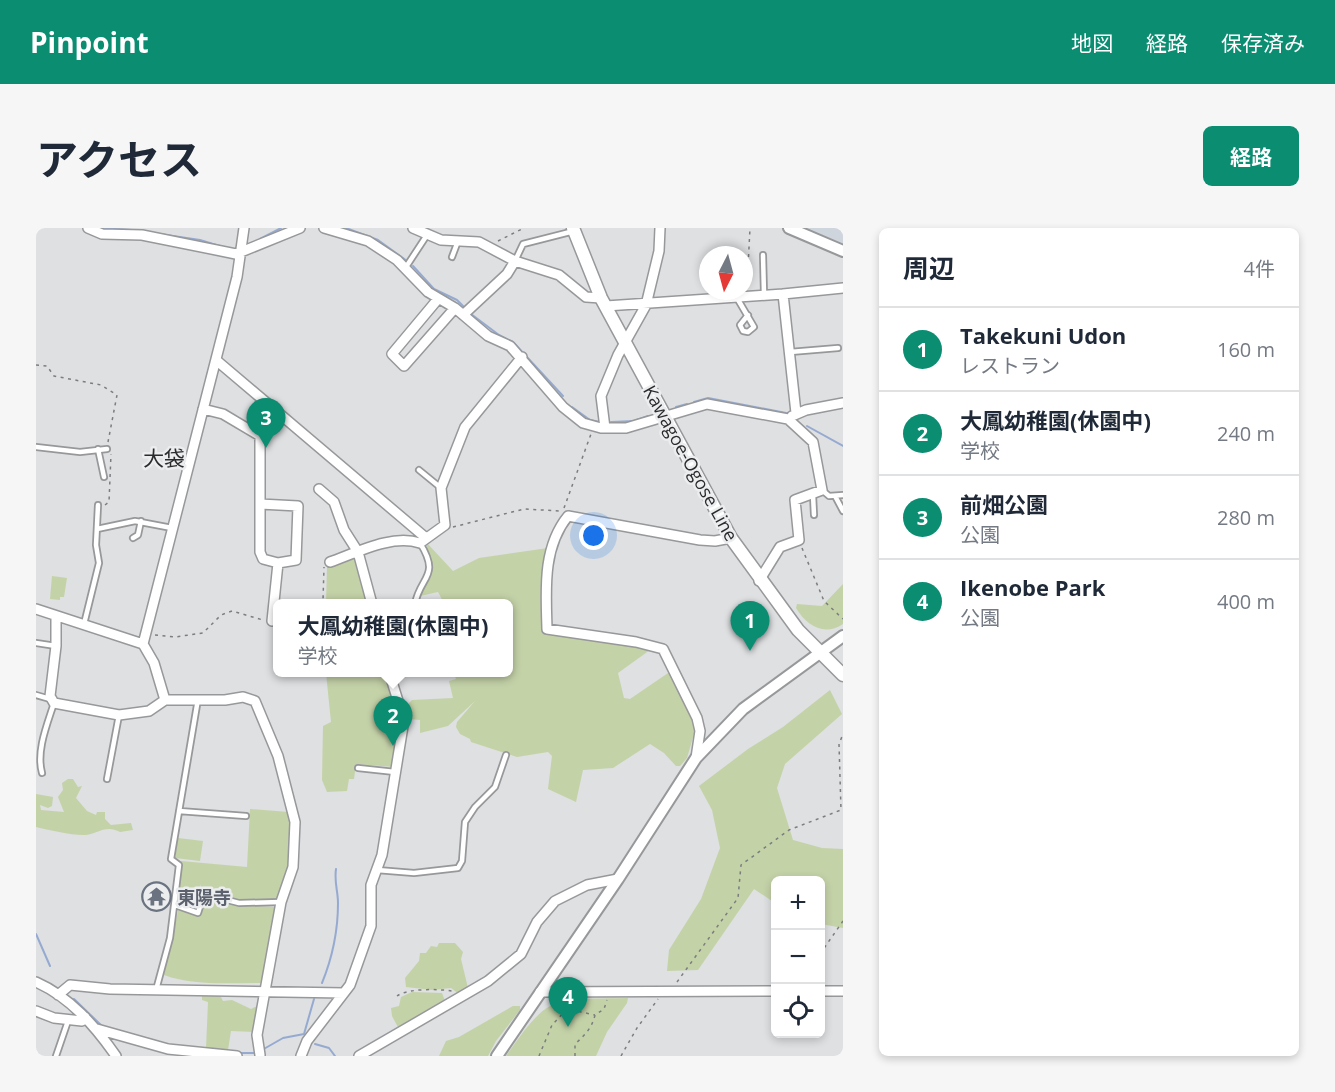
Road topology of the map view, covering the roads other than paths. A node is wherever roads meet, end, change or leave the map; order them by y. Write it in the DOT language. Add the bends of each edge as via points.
graph roads {
  1 [pos="88,228"];
  2 [pos="244,228"];
  3 [pos="297,228"];
  4 [pos="324,228"];
  5 [pos="413,228"];
  6 [pos="660,228"];
  7 [pos="789,228"];
  8 [pos="573,229"];
  9 [pos="427,235"];
  10 [pos="458,241"];
  11 [pos="843,251"];
  12 [pos="241,253"];
  13 [pos="763,255"];
  14 [pos="452,257"];
  15 [pos="515,261"];
  16 [pos="406,267"];
  17 [pos="843,288"];
  18 [pos="764,294"];
  19 [pos="783,294"];
  20 [pos="753,295"];
  21 [pos="438,299"];
  22 [pos="699,299"];
  23 [pos="739,300"];
  24 [pos="603,302"];
  25 [pos="646,304"];
  26 [pos="456,308"];
  27 [pos="464,315"];
  28 [pos="748,315"];
  29 [pos="626,343"];
  30 [pos="838,348"];
  31 [pos="789,352"];
  32 [pos="522,357"];
  33 [pos="216,360"];
  34 [pos="843,403"];
  35 [pos="203,409"];
  36 [pos="792,416"];
  37 [pos="664,418"];
  38 [pos="605,428"];
  39 [pos="36,447"];
  40 [pos="99,449"];
  41 [pos="108,450"];
  42 [pos="419,470"];
  43 [pos="104,477"];
  44 [pos="441,488"];
  45 [pos="319,489"];
  46 [pos="822,490"];
  47 [pos="813,495"];
  48 [pos="835,495"];
  49 [pos="843,495"];
  50 [pos="260,504"];
  51 [pos="98,505"];
  52 [pos="843,511"];
  53 [pos="814,515"];
  54 [pos="141,521"];
  55 [pos="172,528"];
  56 [pos="97,529"];
  57 [pos="133,538"];
  58 [pos="731,538"];
  59 [pos="423,540"];
  60 [pos="358,552"];
  61 [pos="330,562"];
  62 [pos="278,563"];
  63 [pos="759,581"];
  64 [pos="274,599"];
  65 [pos="371,599"];
  66 [pos="417,599"];
  67 [pos="36,609"];
  68 [pos="273,611"];
  69 [pos="56,616"];
  70 [pos="272,621"];
  71 [pos="84,624"];
  72 [pos="843,636"];
  73 [pos="36,644"];
  74 [pos="143,644"];
  75 [pos="56,646"];
  76 [pos="819,653"];
  77 [pos="843,675"];
  78 [pos="391,677"];
  79 [pos="36,695"];
  80 [pos="198,699"];
  81 [pos="165,700"];
  82 [pos="52,701"];
  83 [pos="119,715"];
  84 [pos="506,755"];
  85 [pos="696,758"];
  86 [pos="358,768"];
  87 [pos="395,772"];
  88 [pos="42,773"];
  89 [pos="107,779"];
  90 [pos="179,811"];
  91 [pos="246,816"];
  92 [pos="377,870"];
  93 [pos="618,879"];
  94 [pos="281,902"];
  95 [pos="174,904"];
  96 [pos="36,982"];
  97 [pos="156,990"];
  98 [pos="266,990"];
  99 [pos="771,991"];
  100 [pos="825,991"];
  101 [pos="843,991"];
  102 [pos="540,992"];
  103 [pos="344,993"];
  104 [pos="58,994"];
  105 [pos="36,1011"];
  106 [pos="85,1017"];
  107 [pos="68,1021"];
  108 [pos="97,1029"];
  109 [pos="56,1056"];
  110 [pos="116,1056"];
  111 [pos="237,1056"];
  112 [pos="258,1056"];
  113 [pos="270,1056"];
  114 [pos="301,1056"];
  115 [pos="359,1056"];
  116 [pos="497,1056"];
  1 -- 12 [label="street" via="102,234 142,235"];
  2 -- 12 [label="street"];
  3 -- 12 [label="street"];
  4 -- 16 [label="street" via="368,241"];
  5 -- 9 [label="street"];
  6 -- 25 [label="street" via="659,251"];
  7 -- 11 [label="street"];
  8 -- 15 [label="lane" via="523,244"];
  8 -- 24 [label="main road, Kawagoe-Ogose Line"];
  9 -- 10 [label="street"];
  9 -- 16 [label="lane"];
  10 -- 14 [label="lane"];
  10 -- 15 [label="street" via="473,241"];
  12 -- 33 [label="street"];
  13 -- 18 [label="lane"];
  15 -- 24 [label="street" via="559,275 586,297"];
  15 -- 27 [label="street" via="507,274"];
  16 -- 21 [label="street"];
  17 -- 19 [label="street"];
  18 -- 19 [label="street"];
  18 -- 20 [label="street"];
  19 -- 31 [label="street"];
  21 -- 26 [label="street"];
  21 -- 26 [label="street" via="392,354 404,366"];
  22 -- 25 [label="street"];
  23 -- 28 [label="lane"];
  24 -- 25 [label="street"];
  24 -- 29 [label="main road, Kawagoe-Ogose Line"];
  25 -- 29 [label="street"];
  26 -- 27 [label="street"];
  27 -- 32 [label="street"];
  29 -- 37 [label="main road, Kawagoe-Ogose Line"];
  29 -- 38 [label="street" via="601,396"];
  30 -- 31 [label="lane"];
  31 -- 36 [label="street"];
  32 -- 38 [label="street" via="571,415 594,428"];
  32 -- 44 [label="street" via="467,424"];
  33 -- 35 [label="street"];
  33 -- 59 [label="street"];
  34 -- 36 [label="street"];
  35 -- 50 [label="street" via="223,414 260,436"];
  35 -- 55 [label="street"];
  36 -- 37 [label="street" via="707,404"];
  36 -- 46 [label="street" via="813,442"];
  37 -- 38 [label="street" via="626,428"];
  37 -- 58 [label="main road, Kawagoe-Ogose Line"];
  39 -- 40 [label="lane" via="80,452"];
  40 -- 41 [label="lane"];
  40 -- 43 [label="lane"];
  42 -- 44 [label="lane"];
  44 -- 59 [label="street" via="446,522 443,529"];
  45 -- 60 [label="street" via="334,501 344,530"];
  46 -- 47 [label="street"];
  46 -- 48 [label="lane" via="829,496"];
  47 -- 53 [label="lane"];
  47 -- 63 [label="street" via="795,500 799,540 780,547"];
  48 -- 49 [label="lane"];
  48 -- 52 [label="lane"];
  50 -- 62 [label="street" via="262,559"];
  50 -- 62 [label="street" via="298,506 298,559"];
  51 -- 56 [label="lane"];
  54 -- 55 [label="lane"];
  54 -- 56 [label="lane"];
  54 -- 57 [label="lane" via="138,535"];
  55 -- 74 [label="street"];
  56 -- 71 [label="lane" via="99,563"];
  58 -- 63 [label="main road, Kawagoe-Ogose Line"];
  58 -- 85 [label="street" via="700,540 568,516 547,569 547,629 663,649 697,718 700,731"];
  59 -- 60 [label="street" via="400,539"];
  59 -- 66 [label="lane" via="429,573"];
  60 -- 61 [label="street"];
  60 -- 65 [label="street"];
  62 -- 64 [label="street"];
  63 -- 76 [label="main road, Kawagoe-Ogose Line"];
  67 -- 69 [label="street"];
  68 -- 70 [label="street"];
  69 -- 71 [label="street"];
  69 -- 75 [label="street"];
  71 -- 74 [label="street"];
  72 -- 76 [label="street"];
  73 -- 75 [label="lane"];
  74 -- 81 [label="street" via="154,663"];
  75 -- 82 [label="street"];
  76 -- 77 [label="main road, Kawagoe-Ogose Line"];
  76 -- 85 [label="street" via="743,709"];
  78 -- 87 [label="street" via="404,720"];
  79 -- 82 [label="lane"];
  80 -- 81 [label="street"];
  80 -- 90 [label="lane"];
  80 -- 94 [label="street" via="249,697 255,701 268,729 295,822 293,867"];
  81 -- 83 [label="street" via="149,711"];
  82 -- 83 [label="street"];
  82 -- 88 [label="lane" via="38,750"];
  83 -- 89 [label="lane"];
  84 -- 92 [label="lane" via="495,787 465,822 458,868 414,873"];
  85 -- 93 [label="street"];
  86 -- 87 [label="lane"];
  87 -- 92 [label="street"];
  90 -- 91 [label="lane"];
  90 -- 95 [label="lane" via="171,859 179,865"];
  92 -- 103 [label="street" via="371,885 368,938"];
  93 -- 102 [label="street"];
  93 -- 115 [label="street" via="587,885 555,900 537,922 521,954 488,981"];
  94 -- 95 [label="lane" via="239,903 204,894 198,913"];
  94 -- 98 [label="street"];
  95 -- 97 [label="lane" via="170,938"];
  96 -- 104 [label="street"];
  97 -- 98 [label="street"];
  97 -- 104 [label="street" via="70,985"];
  98 -- 103 [label="street"];
  98 -- 112 [label="street" via="257,1035"];
  99 -- 102 [label="street"];
  100 -- 101 [label="street"];
  102 -- 116 [label="street"];
  103 -- 114 [label="street" via="307,1041"];
  104 -- 106 [label="street"];
  105 -- 107 [label="street"];
  106 -- 107 [label="street" via="82,1021"];
  106 -- 108 [label="street"];
  107 -- 109 [label="lane"];
  108 -- 110 [label="street"];
  108 -- 111 [label="street" via="168,1048"];
  112 -- 113 [label="street"];
}
